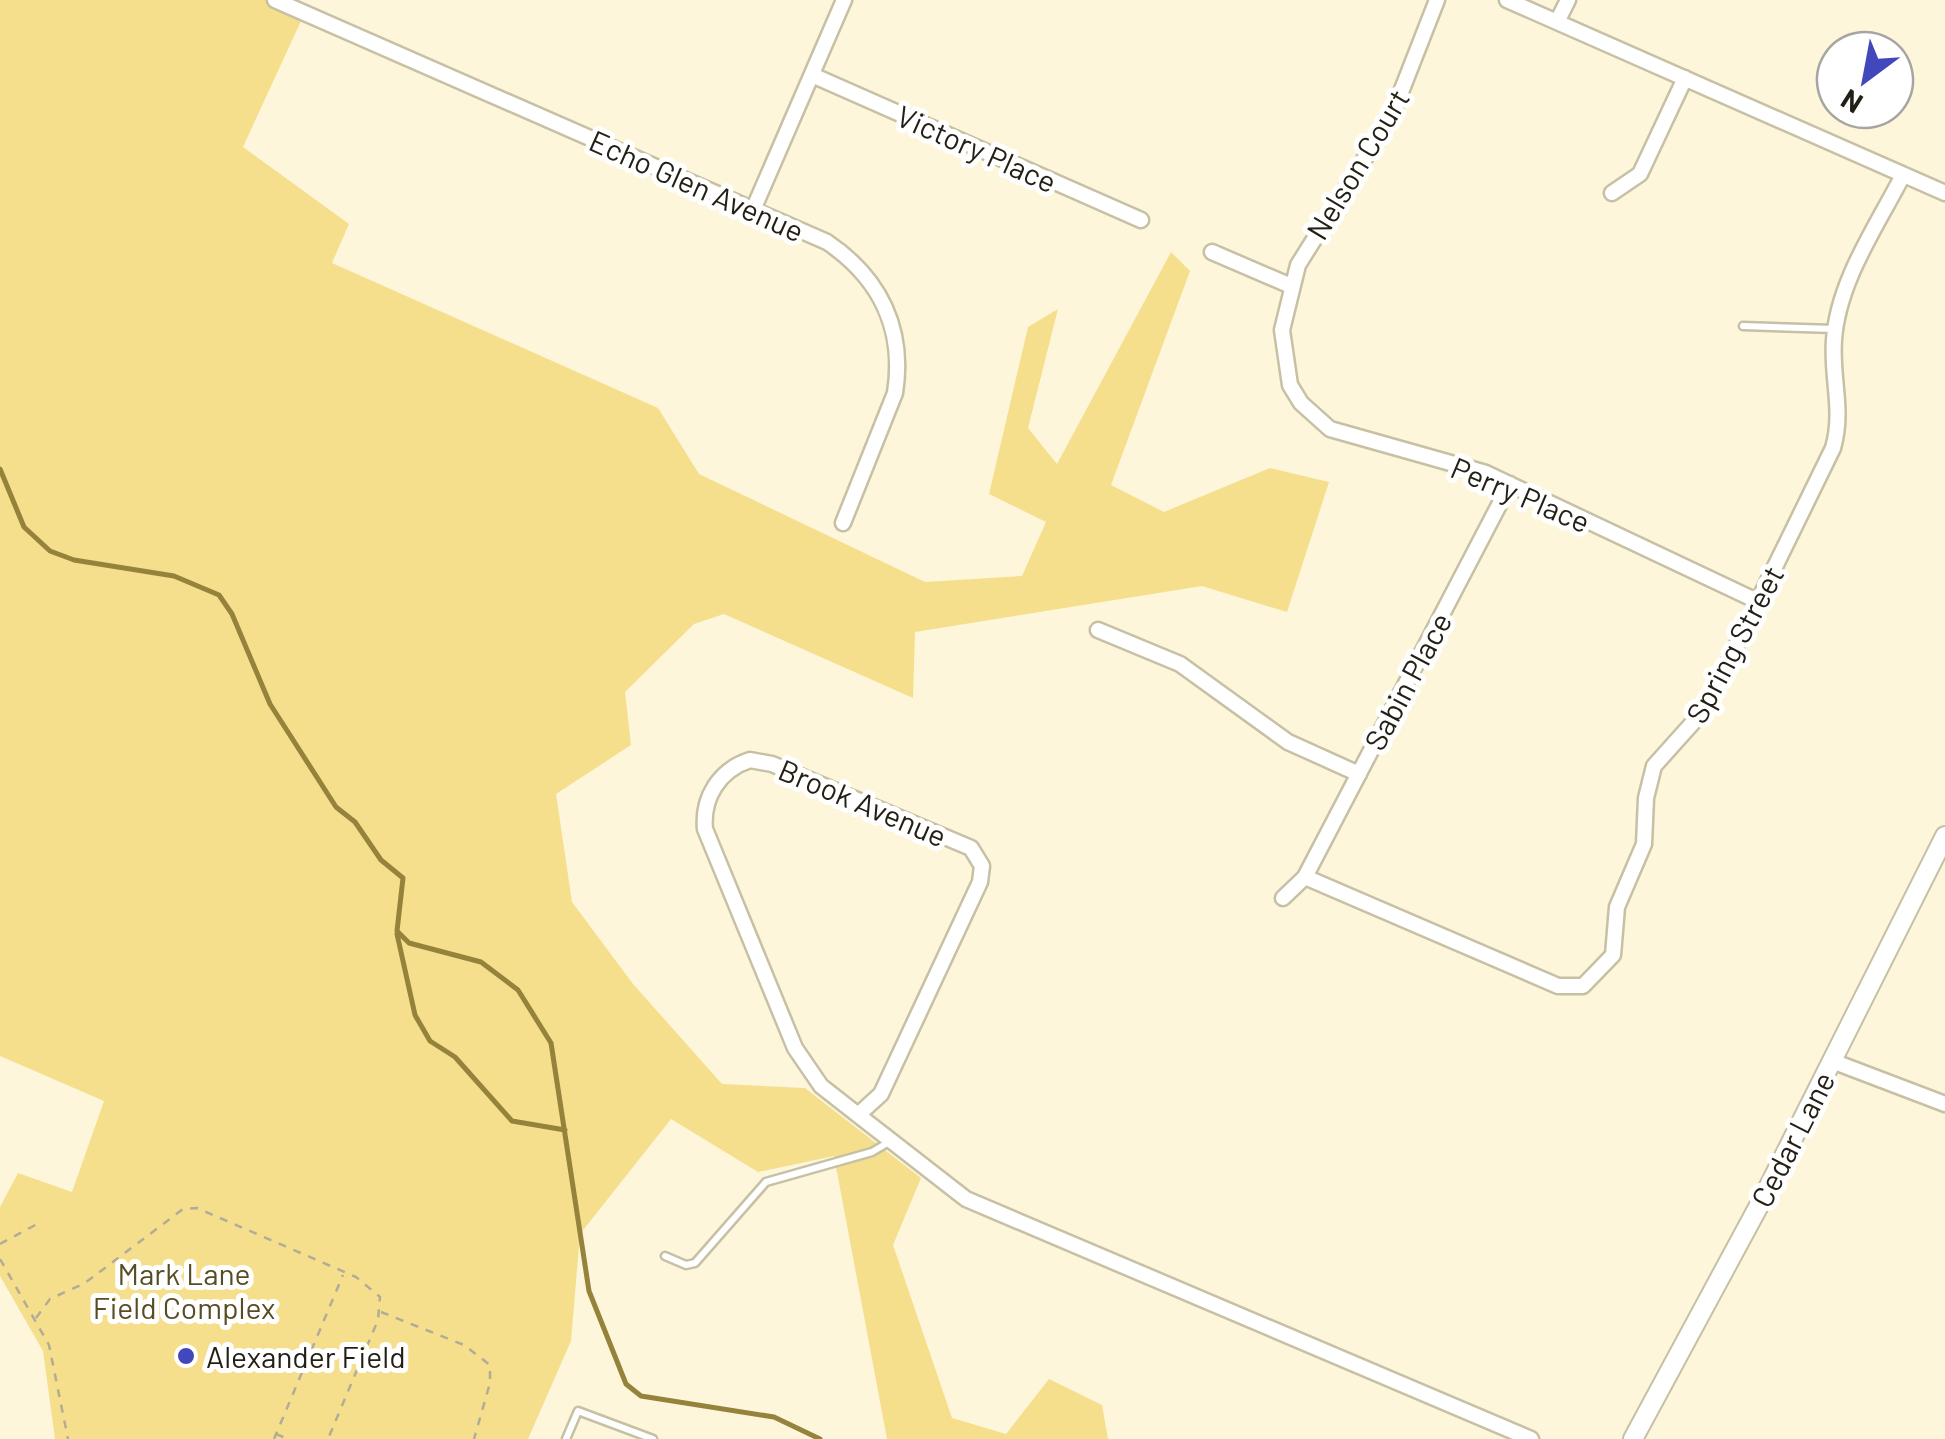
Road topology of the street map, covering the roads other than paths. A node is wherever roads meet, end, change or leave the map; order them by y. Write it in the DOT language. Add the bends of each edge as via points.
graph roads {
  1 [pos="275,0"];
  2 [pos="844,0"];
  3 [pos="1437,0"];
  4 [pos="1507,0"];
  5 [pos="1568,0"];
  6 [pos="1557,22"];
  7 [pos="812,75"];
  8 [pos="1685,78"];
  9 [pos="1903,175"];
  10 [pos="1612,193"];
  11 [pos="1945,193"];
  12 [pos="753,210"];
  13 [pos="1142,220"];
  14 [pos="1212,252"];
  15 [pos="1291,286"];
  16 [pos="1743,326"];
  17 [pos="1835,329"];
  18 [pos="1282,330"];
  19 [pos="1510,484"];
  20 [pos="842,523"];
  21 [pos="1757,601"];
  22 [pos="1098,630"];
  23 [pos="1359,774"];
  24 [pos="1945,836"];
  25 [pos="1305,877"];
  26 [pos="1283,898"];
  27 [pos="1832,1061"];
  28 [pos="1945,1104"];
  29 [pos="858,1115"];
  30 [pos="890,1142"];
  31 [pos="664,1256"];
  32 [pos="566,1439"];
  33 [pos="654,1439"];
  34 [pos="1531,1439"];
  35 [pos="1633,1439"];
  1 -- 12 [label="street, Echo Glen Avenue"];
  2 -- 7 [label="street"];
  3 -- 15 [label="street, Nelson Court" via="1392,114 1314,233"];
  4 -- 6 [label="street"];
  5 -- 6 [label="street"];
  6 -- 8 [label="street"];
  7 -- 12 [label="street"];
  7 -- 13 [label="street, Victory Place"];
  8 -- 9 [label="street"];
  8 -- 10 [label="street" via="1640,174"];
  9 -- 11 [label="street"];
  9 -- 17 [label="street, Spring Street" via="1844,292"];
  12 -- 20 [label="street, Echo Glen Avenue" via="846,256 877,289 894,328 895,393"];
  14 -- 15 [label="street"];
  15 -- 18 [label="street, Nelson Court"];
  16 -- 17 [label="lane"];
  17 -- 21 [label="street, Spring Street" via="1839,428"];
  18 -- 19 [label="street, Perry Place" via="1290,385 1330,430"];
  19 -- 21 [label="street, Perry Place"];
  19 -- 23 [label="street, Sabin Place"];
  21 -- 25 [label="street, Spring Street" via="1706,708 1654,766 1644,844 1617,908 1612,955 1583,986 1558,986"];
  22 -- 23 [label="street" via="1180,664 1288,742"];
  23 -- 25 [label="street, Sabin Place"];
  24 -- 27 [label="street, Cedar Lane"];
  25 -- 26 [label="street, Sabin Place"];
  27 -- 28 [label="street"];
  27 -- 35 [label="street, Cedar Lane"];
  29 -- 29 [label="street, Brook Avenue" via="822,1086 794,1048 705,830 708,796 737,764 772,764 971,848 982,866 881,1094"];
  29 -- 30 [label="street, Brook Avenue"];
  30 -- 31 [label="lane" via="766,1182 695,1262 686,1266"];
  30 -- 34 [label="street, Brook Avenue" via="966,1199"];
  32 -- 33 [label="lane" via="578,1411"];
}
